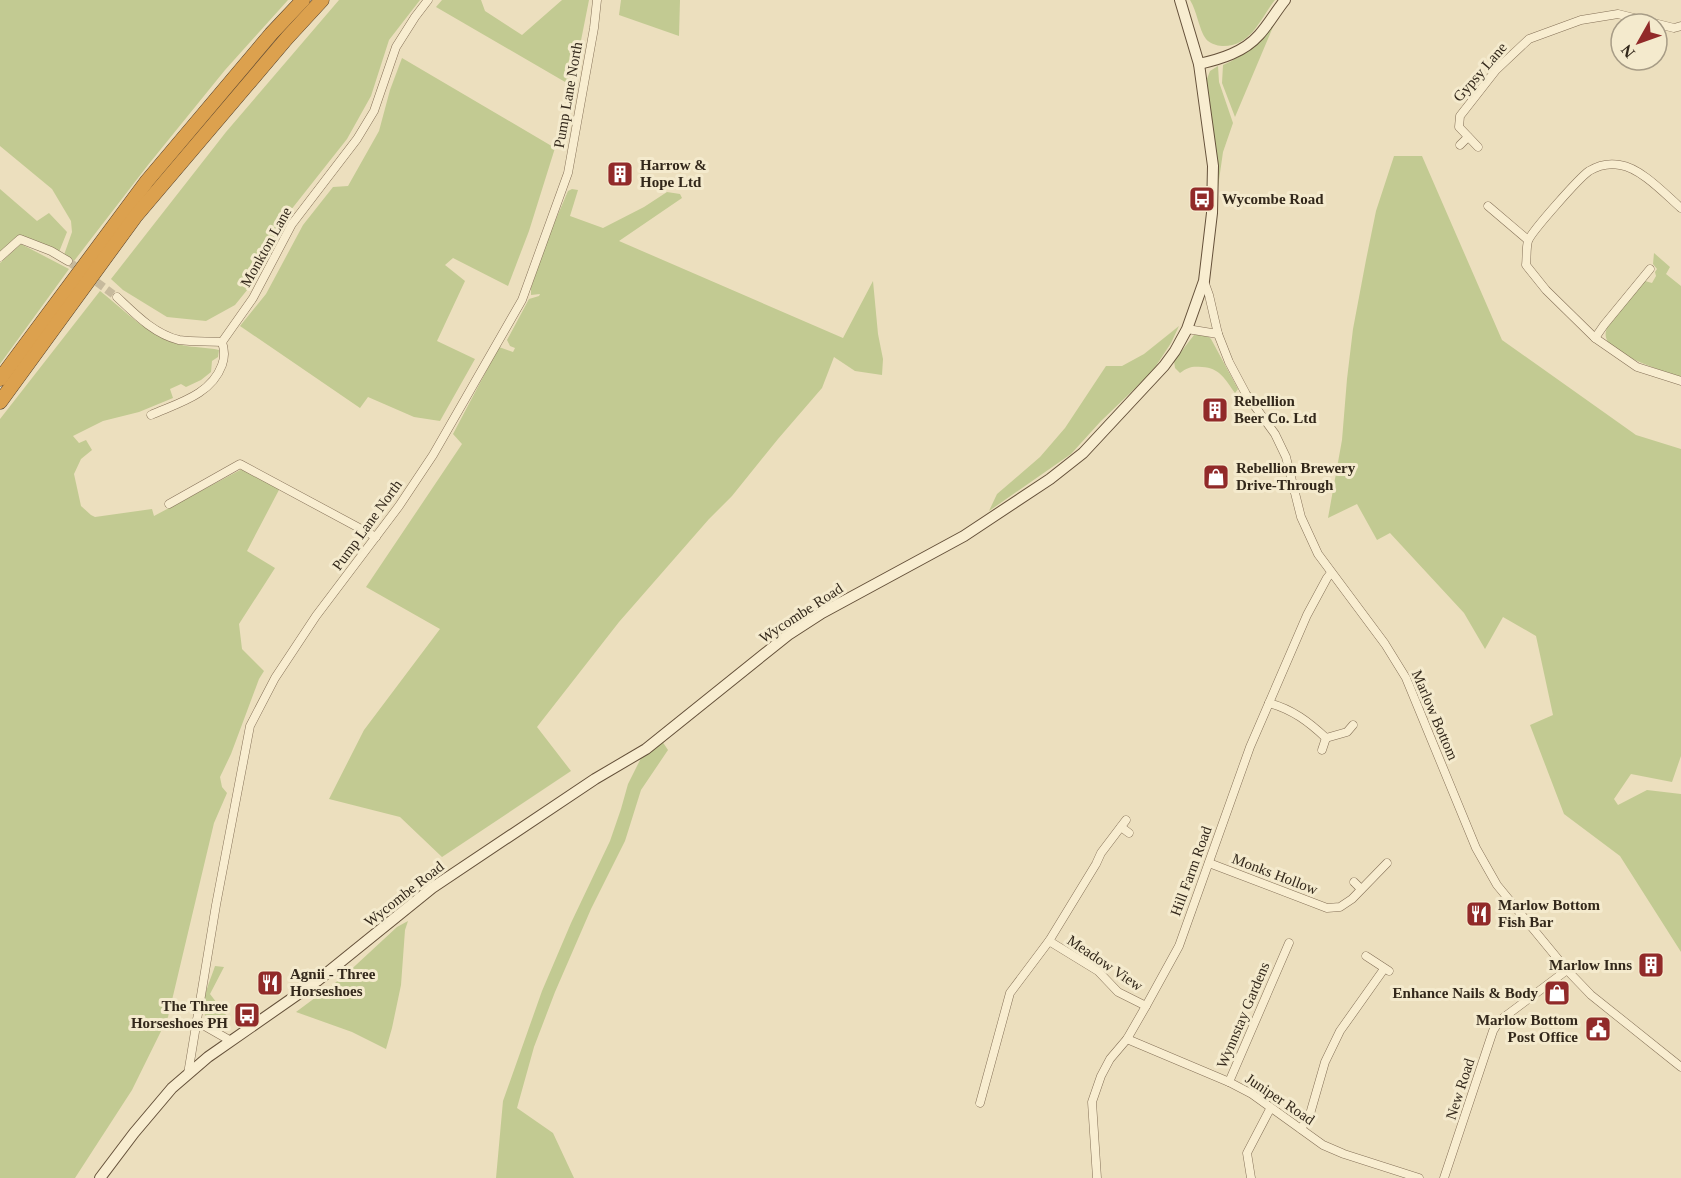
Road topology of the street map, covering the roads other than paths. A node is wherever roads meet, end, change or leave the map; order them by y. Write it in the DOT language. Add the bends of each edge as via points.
graph roads {
  1 [pos="303,0"];
  2 [pos="322,0"];
  3 [pos="428,0"];
  4 [pos="597,0"];
  5 [pos="1180,0"];
  6 [pos="1285,0"];
  7 [pos="1681,26"];
  8 [pos="1199,64"];
  9 [pos="1468,137"];
  10 [pos="1460,145"];
  11 [pos="1478,147"];
  12 [pos="1488,206"];
  13 [pos="1681,208"];
  14 [pos="1528,240"];
  15 [pos="0,257"];
  16 [pos="68,261"];
  17 [pos="1649,273"];
  18 [pos="1204,280"];
  19 [pos="117,297"];
  20 [pos="1187,329"];
  21 [pos="1218,334"];
  22 [pos="1595,338"];
  23 [pos="222,342"];
  24 [pos="0,379"];
  25 [pos="1681,381"];
  26 [pos="0,402"];
  27 [pos="151,415"];
  28 [pos="169,504"];
  29 [pos="376,537"];
  30 [pos="1331,573"];
  31 [pos="1269,703"];
  32 [pos="1353,725"];
  33 [pos="1326,738"];
  34 [pos="1322,750"];
  35 [pos="1129,833"];
  36 [pos="1209,862"];
  37 [pos="1387,863"];
  38 [pos="1354,882"];
  39 [pos="1361,889"];
  40 [pos="1049,942"];
  41 [pos="1289,943"];
  42 [pos="1366,956"];
  43 [pos="1567,970"];
  44 [pos="1146,1006"];
  45 [pos="196,1021"];
  46 [pos="1127,1038"];
  47 [pos="231,1041"];
  48 [pos="1681,1067"];
  49 [pos="188,1074"];
  50 [pos="1229,1082"];
  51 [pos="984,1098"];
  52 [pos="1270,1109"];
  53 [pos="1301,1129"];
  54 [pos="100,1178"];
  55 [pos="1097,1178"];
  56 [pos="1251,1178"];
  57 [pos="1419,1178"];
  58 [pos="1444,1178"];
  1 -- 24 [label="highway" via="147,182"];
  2 -- 26 [label="highway" via="135,217"];
  3 -- 23 [label="street, Monkton Lane" via="396,47 374,111 292,224 253,298"];
  4 -- 29 [label="street, Pump Lane North" via="568,173 522,300 434,455"];
  5 -- 8 [label="street, Wycombe Road"];
  6 -- 8 [label="street" via="1258,36 1240,50"];
  7 -- 9 [label="street, Gypsy Lane" via="1674,28 1618,14 1581,20 1529,39 1496,69 1460,116 1459,127"];
  8 -- 18 [label="street, Wycombe Road" via="1213,166"];
  9 -- 10 [label="street"];
  9 -- 11 [label="street"];
  12 -- 14 [label="street"];
  13 -- 14 [label="street" via="1638,172 1624,165 1608,164 1590,170 1576,183"];
  14 -- 22 [label="street" via="1526,265"];
  15 -- 16 [label="street" via="20,239"];
  17 -- 22 [label="street"];
  18 -- 20 [label="street, Wycombe Road"];
  18 -- 21 [label="street, Marlow Bottom"];
  19 -- 23 [label="street" via="164,334 180,340"];
  20 -- 21 [label="street"];
  20 -- 47 [label="street, Wycombe Road" via="1164,366 1083,453 1050,479 964,536 788,635 646,749 432,888 317,981"];
  21 -- 30 [label="street, Marlow Bottom" via="1246,394 1275,434 1286,457 1301,517"];
  22 -- 25 [label="street" via="1637,367"];
  23 -- 27 [label="street" via="224,358 211,384"];
  28 -- 29 [label="street" via="240,464"];
  29 -- 45 [label="street, Pump Lane North" via="316,616 275,678 250,726"];
  30 -- 31 [label="street, Hill Farm Road" via="1307,615"];
  30 -- 43 [label="street, Marlow Bottom" via="1406,678 1490,875"];
  31 -- 33 [label="street" via="1307,720"];
  31 -- 36 [label="street, Hill Farm Road"];
  32 -- 33 [label="street" via="1347,732"];
  33 -- 34 [label="street"];
  35 -- 40 [label="street, Meadow View" via="1123,823"];
  36 -- 39 [label="street, Monks Hollow" via="1327,908 1340,907"];
  36 -- 44 [label="street, Hill Farm Road" via="1179,946"];
  37 -- 39 [label="street, Monks Hollow"];
  38 -- 39 [label="street"];
  40 -- 44 [label="street, Meadow View" via="1098,971 1118,992"];
  40 -- 51 [label="street, Meadow View" via="1010,993"];
  41 -- 50 [label="street, Wynnstay Gardens" via="1286,961"];
  42 -- 53 [label="street" via="1387,970 1340,1031"];
  43 -- 48 [label="street, Marlow Bottom" via="1591,995"];
  43 -- 58 [label="street, New Road" via="1499,1021 1493,1030"];
  44 -- 46 [label="street, Hill Farm Road"];
  45 -- 47 [label="street"];
  45 -- 49 [label="street, Pump Lane North"];
  46 -- 50 [label="street, Juniper Road"];
  46 -- 55 [label="street, Hill Farm Road" via="1110,1059 1092,1102"];
  47 -- 49 [label="street, Wycombe Road"];
  49 -- 54 [label="street, Wycombe Road" via="172,1088"];
  50 -- 52 [label="street, Juniper Road"];
  52 -- 53 [label="street, Juniper Road"];
  52 -- 56 [label="street" via="1247,1153"];
  53 -- 57 [label="street, Juniper Road" via="1344,1154"];
}
